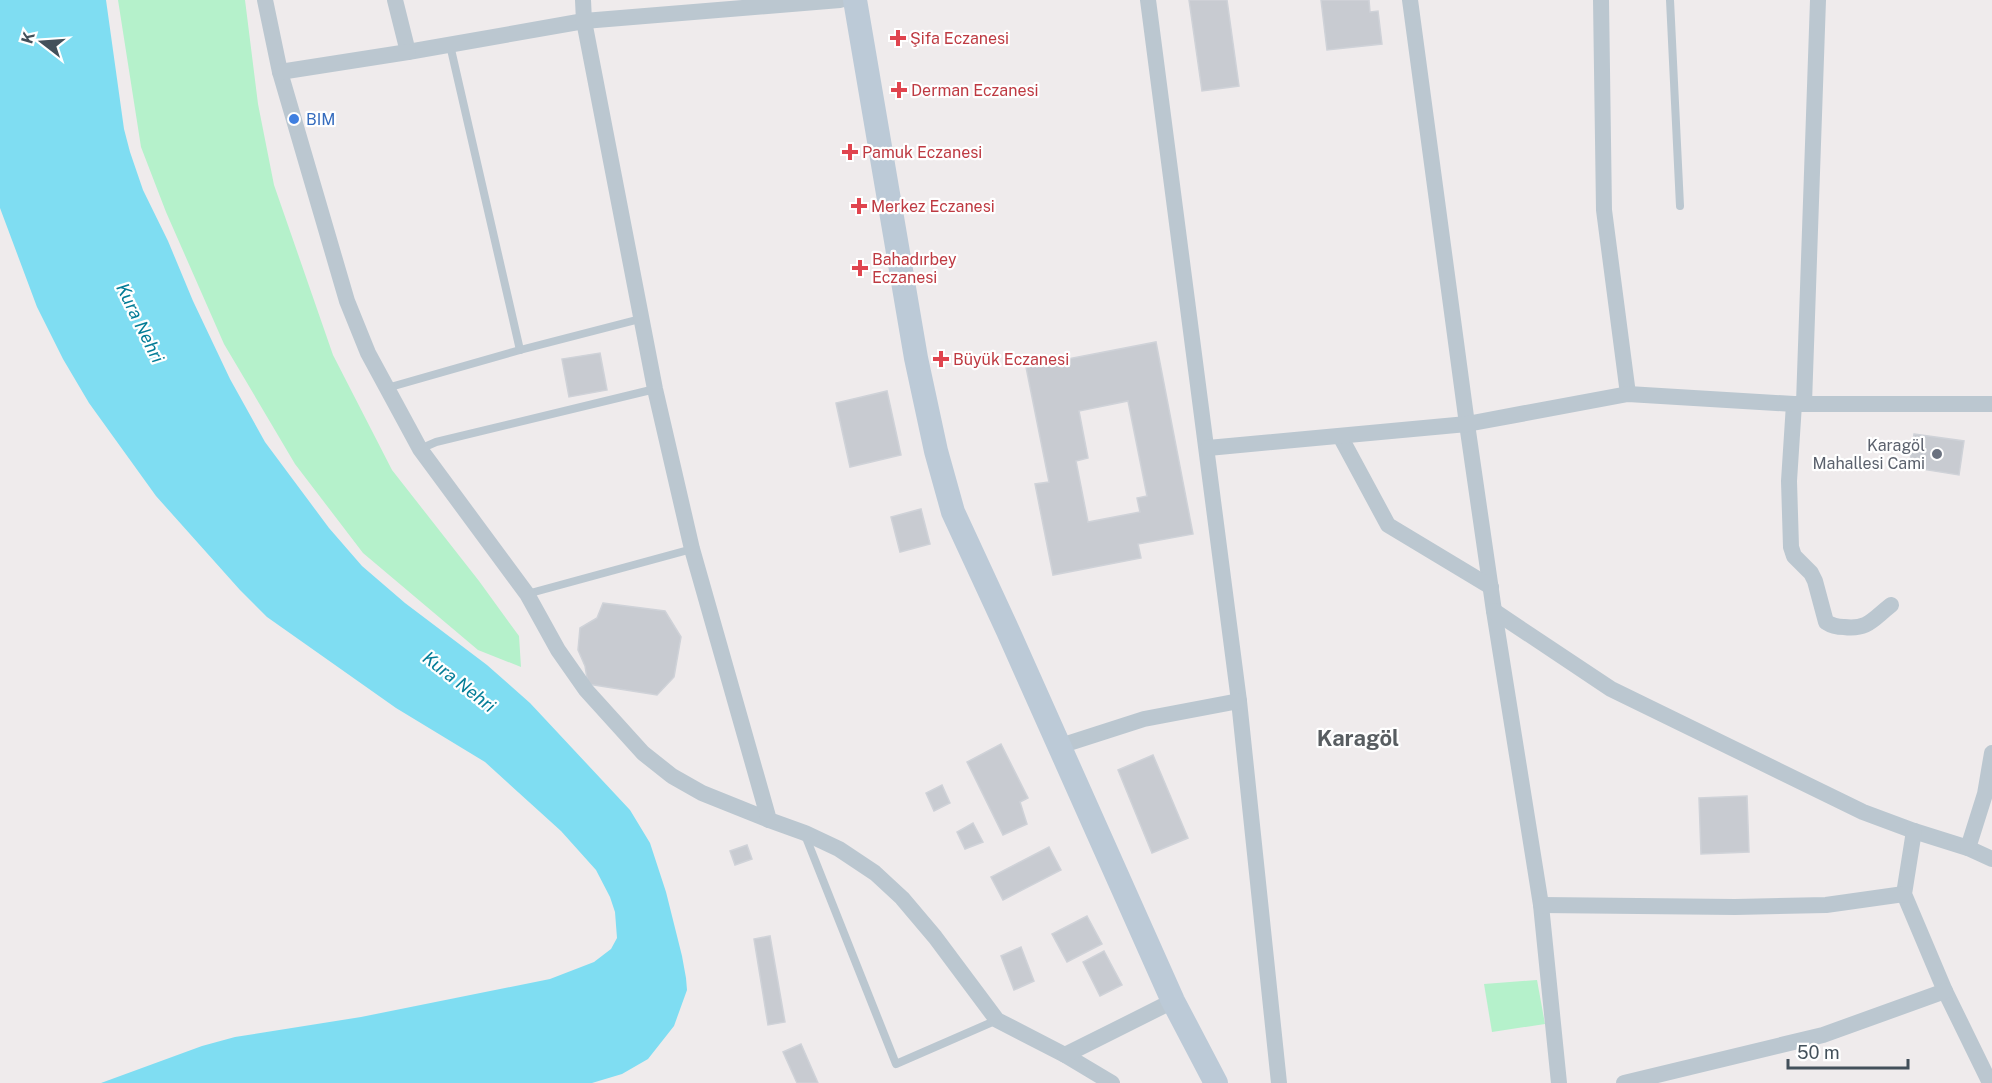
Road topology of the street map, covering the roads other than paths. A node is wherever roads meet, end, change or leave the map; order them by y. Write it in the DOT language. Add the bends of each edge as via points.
graph roads {
  1 [pos="265,0"];
  2 [pos="395,0"];
  3 [pos="583,0"];
  4 [pos="840,0"];
  5 [pos="855,0"];
  6 [pos="1148,0"];
  7 [pos="1410,0"];
  8 [pos="1601,0"];
  9 [pos="1670,0"];
  10 [pos="1818,0"];
  11 [pos="584,21"];
  12 [pos="450,45"];
  13 [pos="408,52"];
  14 [pos="280,72"];
  15 [pos="1680,206"];
  16 [pos="640,319"];
  17 [pos="520,350"];
  18 [pos="386,388"];
  19 [pos="655,389"];
  20 [pos="1628,394"];
  21 [pos="1799,404"];
  22 [pos="1992,404"];
  23 [pos="1467,424"];
  24 [pos="1340,436"];
  25 [pos="1208,448"];
  26 [pos="420,449"];
  27 [pos="692,549"];
  28 [pos="1491,587"];
  29 [pos="526,594"];
  30 [pos="1891,605"];
  31 [pos="1494,611"];
  32 [pos="1239,701"];
  33 [pos="1060,746"];
  34 [pos="1992,753"];
  35 [pos="769,820"];
  36 [pos="1914,831"];
  37 [pos="805,833"];
  38 [pos="1968,848"];
  39 [pos="1992,859"];
  40 [pos="1904,894"];
  41 [pos="1541,905"];
  42 [pos="1945,991"];
  43 [pos="1173,1001"];
  44 [pos="997,1020"];
  45 [pos="1065,1055"];
  46 [pos="1112,1083"];
  47 [pos="1216,1083"];
  48 [pos="1280,1083"];
  49 [pos="1559,1083"];
  50 [pos="1624,1083"];
  51 [pos="1990,1083"];
  1 -- 14 [label="street"];
  2 -- 13 [label="street"];
  3 -- 11 [label="street"];
  4 -- 11 [label="street"];
  5 -- 33 [label="main road" via="916,358 936,451 953,512"];
  6 -- 25 [label="street"];
  7 -- 23 [label="street"];
  8 -- 20 [label="street" via="1604,210"];
  9 -- 15 [label="lane"];
  10 -- 21 [label="street"];
  11 -- 12 [label="street"];
  11 -- 16 [label="street"];
  12 -- 13 [label="street"];
  12 -- 17 [label="lane"];
  13 -- 14 [label="street"];
  14 -- 18 [label="street" via="347,301"];
  16 -- 17 [label="lane"];
  16 -- 19 [label="street"];
  17 -- 18 [label="lane"];
  18 -- 26 [label="street"];
  19 -- 26 [label="lane"];
  19 -- 27 [label="street"];
  20 -- 21 [label="street"];
  20 -- 23 [label="street"];
  21 -- 22 [label="street"];
  21 -- 30 [label="street" via="1789,481 1794,556 1815,581 1830,625 1863,627"];
  23 -- 24 [label="street"];
  23 -- 28 [label="street"];
  24 -- 25 [label="street"];
  24 -- 28 [label="street" via="1388,525"];
  25 -- 32 [label="street"];
  26 -- 29 [label="street"];
  27 -- 29 [label="lane"];
  27 -- 35 [label="street"];
  28 -- 31 [label="street"];
  29 -- 35 [label="street" via="586,690 642,753 702,793"];
  31 -- 36 [label="street" via="1611,689 1863,812"];
  31 -- 41 [label="street"];
  32 -- 33 [label="street" via="1144,719"];
  32 -- 48 [label="street"];
  33 -- 43 [label="main road"];
  34 -- 38 [label="street" via="1985,794"];
  35 -- 37 [label="street"];
  36 -- 38 [label="street"];
  36 -- 40 [label="street"];
  37 -- 44 [label="street" via="839,849 903,898"];
  37 -- 44 [label="lane" via="896,1064"];
  38 -- 39 [label="street"];
  40 -- 41 [label="street" via="1826,905"];
  40 -- 42 [label="street"];
  41 -- 49 [label="street"];
  42 -- 50 [label="street" via="1823,1035"];
  42 -- 51 [label="street"];
  43 -- 45 [label="street"];
  43 -- 47 [label="main road"];
  44 -- 45 [label="street"];
  45 -- 46 [label="street"];
}
